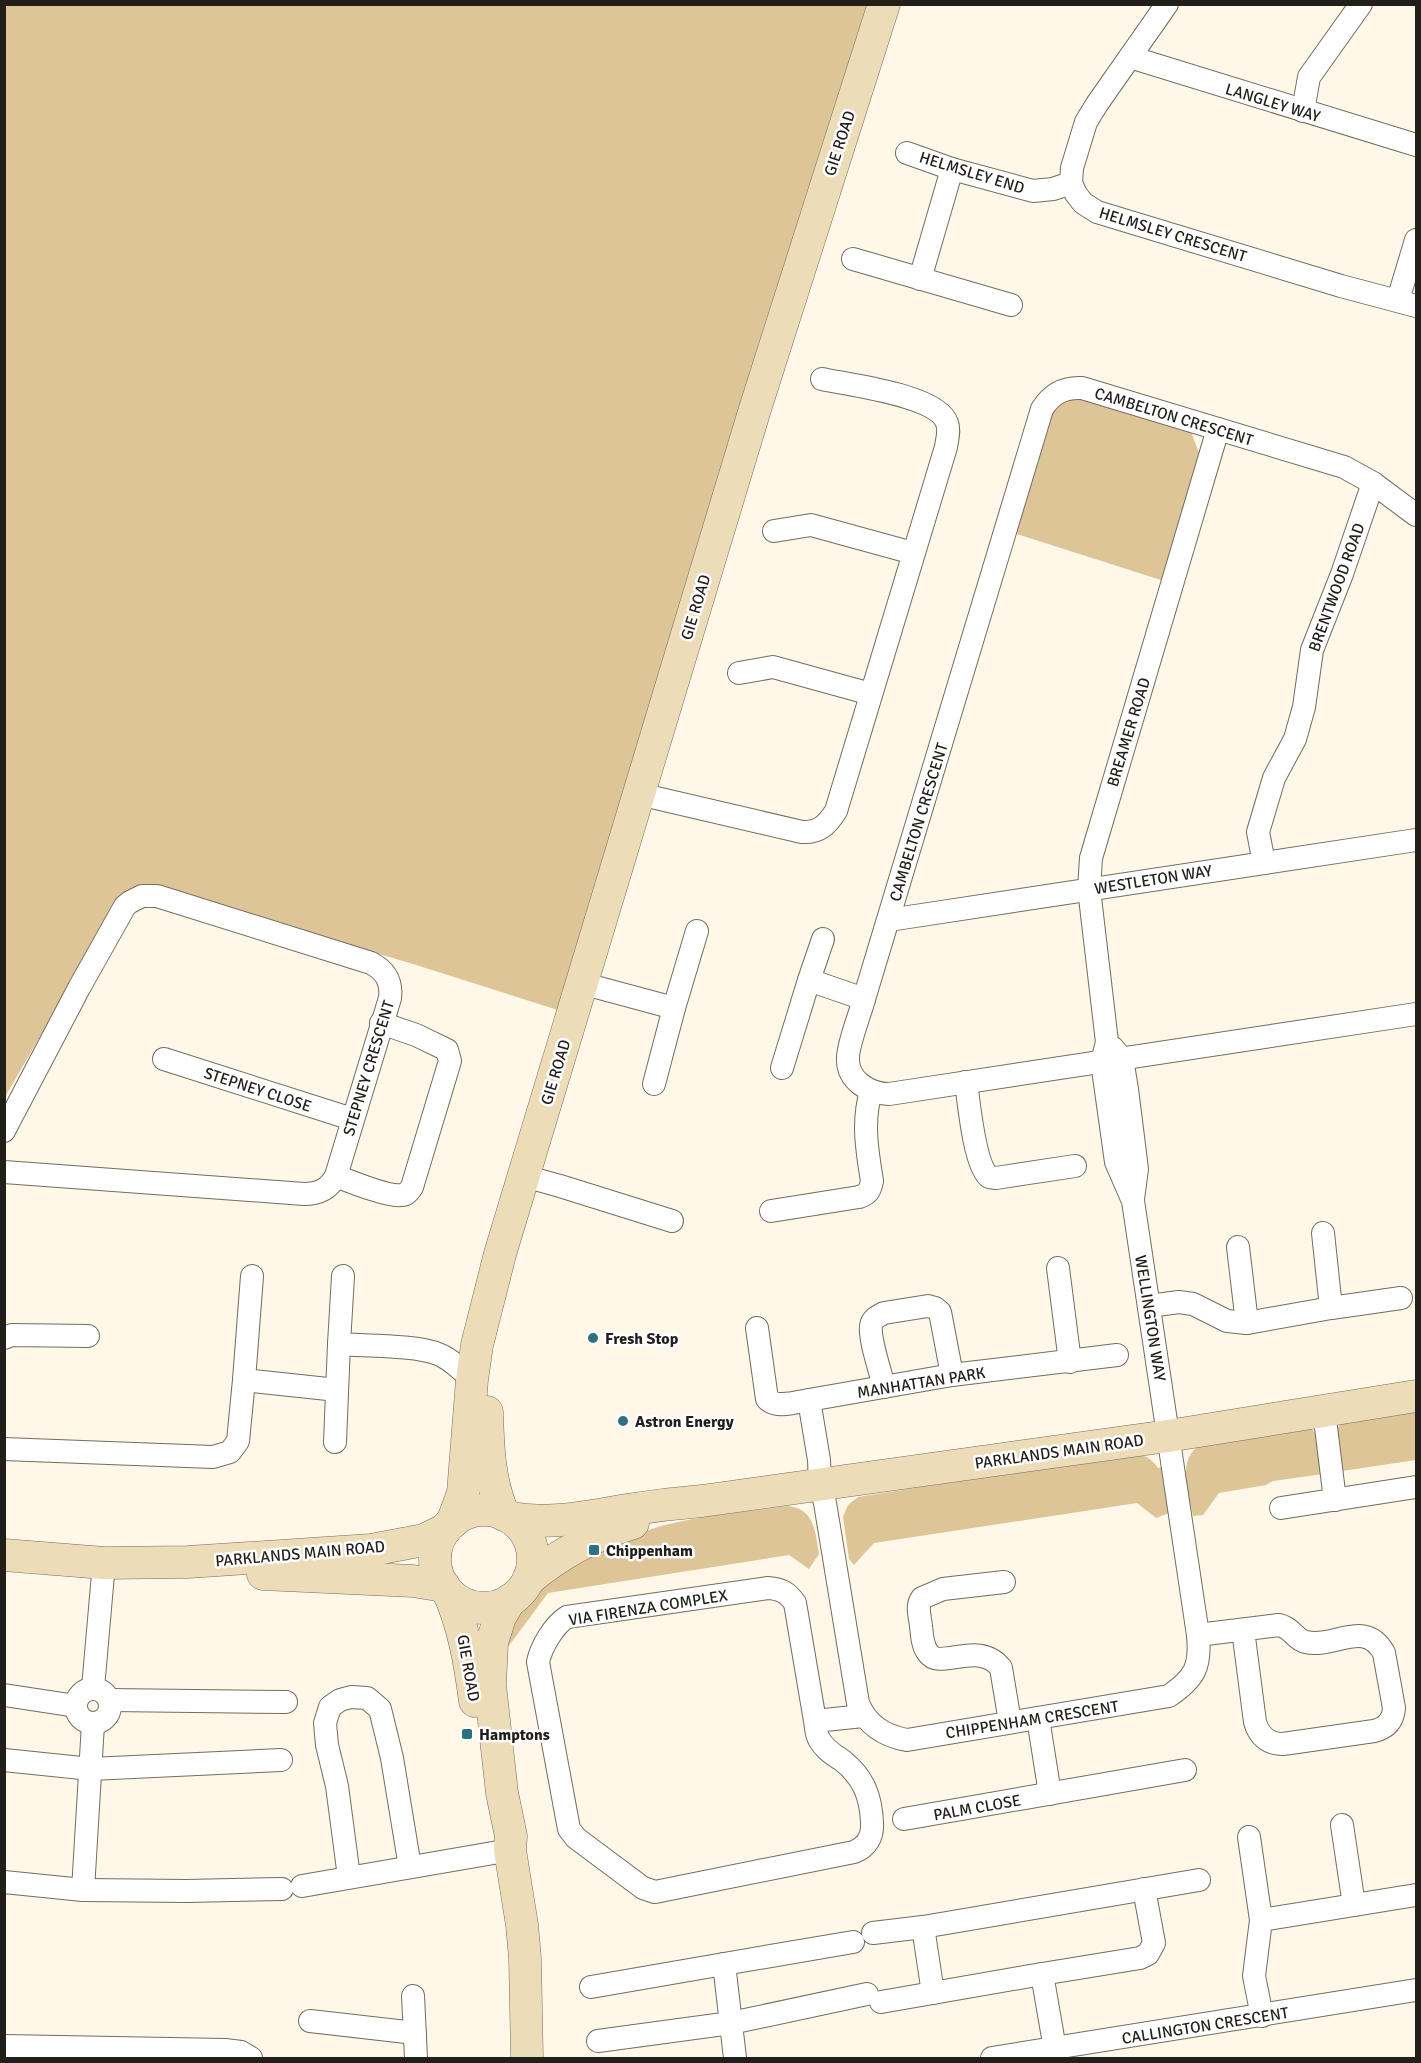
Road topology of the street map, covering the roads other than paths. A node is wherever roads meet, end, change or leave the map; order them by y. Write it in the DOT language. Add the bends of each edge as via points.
graph roads {
  1 [pos="884,4"];
  2 [pos="1167,4"];
  3 [pos="1361,4"];
  4 [pos="1130,57"];
  5 [pos="1303,111"];
  6 [pos="1416,145"];
  7 [pos="907,153"];
  8 [pos="952,169"];
  9 [pos="1071,183"];
  10 [pos="1416,240"];
  11 [pos="853,259"];
  12 [pos="920,279"];
  13 [pos="1407,303"];
  14 [pos="1011,305"];
  15 [pos="822,379"];
  16 [pos="1218,429"];
  17 [pos="1373,483"];
  18 [pos="1416,515"];
  19 [pos="774,531"];
  20 [pos="913,552"];
  21 [pos="740,673"];
  22 [pos="871,694"];
  23 [pos="640,788"];
  24 [pos="1416,840"];
  25 [pos="1264,863"];
  26 [pos="1089,889"];
  27 [pos="889,920"];
  28 [pos="697,931"];
  29 [pos="823,939"];
  30 [pos="809,980"];
  31 [pos="581,983"];
  32 [pos="864,999"];
  33 [pos="674,1008"];
  34 [pos="1416,1014"];
  35 [pos="381,1023"];
  36 [pos="1110,1054"];
  37 [pos="164,1059"];
  38 [pos="782,1068"];
  39 [pos="966,1082"];
  40 [pos="654,1084"];
  41 [pos="871,1091"];
  42 [pos="352,1119"];
  43 [pos="4,1131"];
  44 [pos="1075,1166"];
  45 [pos="4,1172"];
  46 [pos="336,1176"];
  47 [pos="524,1176"];
  48 [pos="771,1211"];
  49 [pos="513,1212"];
  50 [pos="672,1221"];
  51 [pos="1323,1233"];
  52 [pos="1238,1247"];
  53 [pos="1058,1268"];
  54 [pos="252,1276"];
  55 [pos="343,1276"];
  56 [pos="1401,1298"];
  57 [pos="1149,1306"];
  58 [pos="1331,1308"];
  59 [pos="1247,1323"];
  60 [pos="757,1328"];
  61 [pos="479,1334"];
  62 [pos="87,1336"];
  63 [pos="4,1338"];
  64 [pos="339,1344"];
  65 [pos="437,1353"];
  66 [pos="1117,1355"];
  67 [pos="1070,1362"];
  68 [pos="952,1375"];
  69 [pos="244,1380"];
  70 [pos="472,1380"];
  71 [pos="884,1387"];
  72 [pos="337,1390"];
  73 [pos="1416,1396"];
  74 [pos="809,1400"];
  75 [pos="1324,1411"];
  76 [pos="1168,1436"];
  77 [pos="335,1442"];
  78 [pos="4,1449"];
  79 [pos="820,1484"];
  80 [pos="1416,1487"];
  81 [pos="1335,1500"];
  82 [pos="702,1501"];
  83 [pos="1281,1508"];
  84 [pos="507,1517"];
  85 [pos="449,1526"];
  86 [pos="4,1555"];
  87 [pos="188,1562"];
  88 [pos="104,1563"];
  89 [pos="1004,1582"];
  90 [pos="446,1589"];
  91 [pos="519,1590"];
  92 [pos="1244,1630"];
  93 [pos="1198,1635"];
  94 [pos="101,1694"];
  95 [pos="4,1695"];
  96 [pos="286,1702"];
  97 [pos="76,1706"];
  98 [pos="862,1716"];
  99 [pos="1038,1718"];
  100 [pos="815,1721"];
  101 [pos="1010,1722"];
  102 [pos="93,1724"];
  103 [pos="4,1760"];
  104 [pos="281,1760"];
  105 [pos="91,1769"];
  106 [pos="1185,1770"];
  107 [pos="1050,1794"];
  108 [pos="904,1819"];
  109 [pos="1342,1825"];
  110 [pos="1249,1837"];
  111 [pos="510,1850"];
  112 [pos="410,1867"];
  113 [pos="349,1876"];
  114 [pos="1199,1880"];
  115 [pos="4,1882"];
  116 [pos="1144,1889"];
  117 [pos="83,1890"];
  118 [pos="1416,1895"];
  119 [pos="1354,1905"];
  120 [pos="1262,1920"];
  121 [pos="923,1927"];
  122 [pos="724,1964"];
  123 [pos="1042,1974"];
  124 [pos="591,1987"];
  125 [pos="1416,1990"];
  126 [pos="933,1993"];
  127 [pos="413,1996"];
  128 [pos="1262,2016"];
  129 [pos="310,2021"];
  130 [pos="731,2023"];
  131 [pos="415,2033"];
  132 [pos="598,2041"];
  133 [pos="4,2046"];
  134 [pos="1070,2051"];
  135 [pos="251,2058"];
  136 [pos="416,2058"];
  137 [pos="527,2058"];
  138 [pos="735,2058"];
  139 [pos="992,2058"];
  1 -- 23 [label="street, GIE ROAD"];
  2 -- 4 [label="street"];
  3 -- 5 [label="street" via="1309,77"];
  4 -- 5 [label="street, LANGLEY WAY"];
  4 -- 9 [label="street" via="1086,122"];
  5 -- 6 [label="street, LANGLEY WAY"];
  7 -- 8 [label="street, HELMSLEY END"];
  8 -- 9 [label="street, HELMSLEY END" via="1033,191 1043,192"];
  8 -- 12 [label="street"];
  9 -- 13 [label="street, HELMSLEY CRESCENT" via="1083,203 1097,212"];
  10 -- 13 [label="street"];
  11 -- 12 [label="street"];
  12 -- 14 [label="street"];
  15 -- 20 [label="street" via="899,394 926,404 947,422 946,447"];
  16 -- 17 [label="street, CAMBELTON CRESCENT" via="1344,467"];
  16 -- 26 [label="street, BREAMER ROAD" via="1091,858"];
  16 -- 27 [label="street, CAMBELTON CRESCENT" via="1082,388 1057,392 1046,402"];
  17 -- 18 [label="street, CAMBELTON CRESCENT"];
  17 -- 25 [label="street, BRENTWOOD ROAD" via="1312,650 1295,739 1274,778 1258,832"];
  19 -- 20 [label="street" via="811,525"];
  20 -- 22 [label="street"];
  21 -- 22 [label="street" via="773,667"];
  22 -- 23 [label="street" via="836,811 818,830 802,832 677,804"];
  23 -- 31 [label="street, GIE ROAD"];
  24 -- 25 [label="street, WESTLETON WAY"];
  25 -- 26 [label="street, WESTLETON WAY"];
  26 -- 27 [label="street, WESTLETON WAY"];
  26 -- 36 [label="street, BREAMER ROAD"];
  27 -- 32 [label="street, CAMBELTON CRESCENT"];
  28 -- 33 [label="street"];
  29 -- 30 [label="street"];
  30 -- 32 [label="street"];
  30 -- 38 [label="street"];
  31 -- 33 [label="street"];
  31 -- 47 [label="street, GIE ROAD"];
  32 -- 41 [label="street, CAMBELTON CRESCENT" via="848,1061 855,1078"];
  33 -- 40 [label="street"];
  34 -- 36 [label="street"];
  35 -- 42 [label="street, STEPNEY CRESCENT"];
  35 -- 43 [label="street, STEPNEY CRESCENT" via="390,998 390,984 383,971 371,963 158,896 142,896 122,912"];
  35 -- 46 [label="street" via="447,1050 450,1061 407,1193 399,1196"];
  36 -- 39 [label="street"];
  36 -- 57 [label="street, WELLINGTON WAY" via="1116,1162 1133,1201"];
  37 -- 42 [label="street, STEPNEY CLOSE"];
  39 -- 41 [label="street" via="889,1094"];
  39 -- 44 [label="street" via="974,1139 982,1168 989,1177"];
  41 -- 48 [label="street" via="865,1133 872,1181 867,1194"];
  42 -- 46 [label="street, STEPNEY CRESCENT"];
  45 -- 46 [label="street" via="310,1194 328,1187"];
  47 -- 49 [label="street, GIE ROAD"];
  47 -- 50 [label="street"];
  49 -- 61 [label="street, GIE ROAD"];
  49 -- 84 [label="street, GIE ROAD" via="486,1407 488,1453 497,1499"];
  51 -- 58 [label="street"];
  52 -- 59 [label="street"];
  53 -- 67 [label="street"];
  54 -- 69 [label="street"];
  55 -- 64 [label="street"];
  56 -- 58 [label="street"];
  57 -- 59 [label="street" via="1193,1304 1227,1321"];
  57 -- 76 [label="street, WELLINGTON WAY"];
  58 -- 59 [label="street"];
  60 -- 74 [label="street, MANHATTAN PARK" via="767,1399 777,1405"];
  61 -- 65 [label="street"];
  61 -- 70 [label="street, GIE ROAD"];
  62 -- 63 [label="street"];
  64 -- 65 [label="street"];
  64 -- 72 [label="street"];
  65 -- 70 [label="street"];
  66 -- 67 [label="street, MANHATTAN PARK"];
  67 -- 68 [label="street, MANHATTAN PARK"];
  68 -- 71 [label="street, MANHATTAN PARK"];
  68 -- 71 [label="street" via="940,1312 928,1306 884,1313 871,1325"];
  69 -- 72 [label="street"];
  69 -- 78 [label="street" via="238,1441 230,1452 222,1455"];
  70 -- 85 [label="street, GIE ROAD" via="463,1493"];
  71 -- 74 [label="street, MANHATTAN PARK"];
  72 -- 77 [label="street"];
  73 -- 75 [label="street, PARKLANDS MAIN ROAD"];
  74 -- 79 [label="street"];
  75 -- 76 [label="street, PARKLANDS MAIN ROAD"];
  75 -- 81 [label="street"];
  76 -- 79 [label="street, PARKLANDS MAIN ROAD"];
  76 -- 93 [label="street, CHIPPENHAM CRESCENT"];
  79 -- 82 [label="street, PARKLANDS MAIN ROAD"];
  79 -- 98 [label="street"];
  80 -- 81 [label="street"];
  81 -- 83 [label="street"];
  82 -- 84 [label="street, PARKLANDS MAIN ROAD" via="560,1520"];
  82 -- 91 [label="street, PARKLANDS MAIN ROAD" via="592,1539 557,1558"];
  84 -- 85 [label="street" via="476,1511"];
  84 -- 91 [label="street" via="524,1531 532,1549 532,1570"];
  85 -- 87 [label="street, PARKLANDS MAIN ROAD" via="424,1540 371,1550"];
  85 -- 90 [label="street" via="439,1540 436,1555 437,1572"];
  86 -- 88 [label="street, PARKLANDS MAIN ROAD"];
  87 -- 88 [label="street, PARKLANDS MAIN ROAD"];
  87 -- 90 [label="street, PARKLANDS MAIN ROAD" via="250,1573 412,1581"];
  88 -- 94 [label="street"];
  89 -- 101 [label="street" via="943,1589 922,1598 919,1607 923,1641 932,1657 977,1654 1001,1668"];
  90 -- 91 [label="street" via="475,1607 494,1607"];
  90 -- 111 [label="street, GIE ROAD" via="461,1624 484,1759 499,1827"];
  91 -- 111 [label="street, GIE ROAD" via="500,1617 494,1634 490,1675"];
  92 -- 92 [label="street" via="1279,1625 1308,1643 1354,1636 1374,1640 1385,1661 1393,1716 1386,1726 1374,1731 1283,1744 1265,1739 1255,1722"];
  92 -- 93 [label="street"];
  93 -- 99 [label="street, CHIPPENHAM CRESCENT" via="1198,1658 1190,1680 1169,1696"];
  94 -- 96 [label="street"];
  94 -- 97 [label="street" via="81,1694"];
  94 -- 102 [label="street" via="110,1712"];
  95 -- 97 [label="street"];
  97 -- 102 [label="street" via="81,1718"];
  98 -- 100 [label="street"];
  98 -- 101 [label="street, CHIPPENHAM CRESCENT" via="877,1728 907,1740"];
  99 -- 101 [label="street, CHIPPENHAM CRESCENT"];
  99 -- 107 [label="street"];
  100 -- 100 [label="street, VIA FIRENZA COMPLEX" via="818,1738 862,1780 869,1796 873,1825 866,1846 854,1852 655,1892 643,1888 569,1829 539,1654 567,1617 778,1589 788,1593 795,1603"];
  102 -- 105 [label="street"];
  103 -- 105 [label="street"];
  104 -- 105 [label="street"];
  105 -- 117 [label="street"];
  106 -- 107 [label="street, PALM CLOSE"];
  107 -- 108 [label="street, PALM CLOSE"];
  109 -- 119 [label="street"];
  110 -- 120 [label="street"];
  111 -- 112 [label="street"];
  111 -- 137 [label="street, GIE ROAD" via="525,1958"];
  112 -- 113 [label="street"];
  112 -- 113 [label="street" via="380,1709 366,1698 351,1697 330,1707 325,1723"];
  113 -- 117 [label="street" via="292,1887 187,1892"];
  114 -- 116 [label="street"];
  115 -- 117 [label="street"];
  116 -- 121 [label="street"];
  116 -- 123 [label="street" via="1154,1943 1148,1954"];
  118 -- 119 [label="street"];
  119 -- 120 [label="street"];
  120 -- 128 [label="street" via="1254,1976"];
  121 -- 122 [label="street"];
  121 -- 126 [label="street"];
  122 -- 124 [label="street"];
  122 -- 130 [label="street"];
  123 -- 126 [label="street"];
  123 -- 134 [label="street"];
  125 -- 128 [label="street, CALLINGTON CRESCENT"];
  126 -- 130 [label="street" via="874,1998"];
  127 -- 131 [label="street"];
  128 -- 134 [label="street, CALLINGTON CRESCENT"];
  129 -- 131 [label="street"];
  130 -- 132 [label="street"];
  130 -- 138 [label="street"];
  131 -- 136 [label="street"];
  133 -- 135 [label="street" via="225,2050"];
  134 -- 139 [label="street, CALLINGTON CRESCENT"];
}
